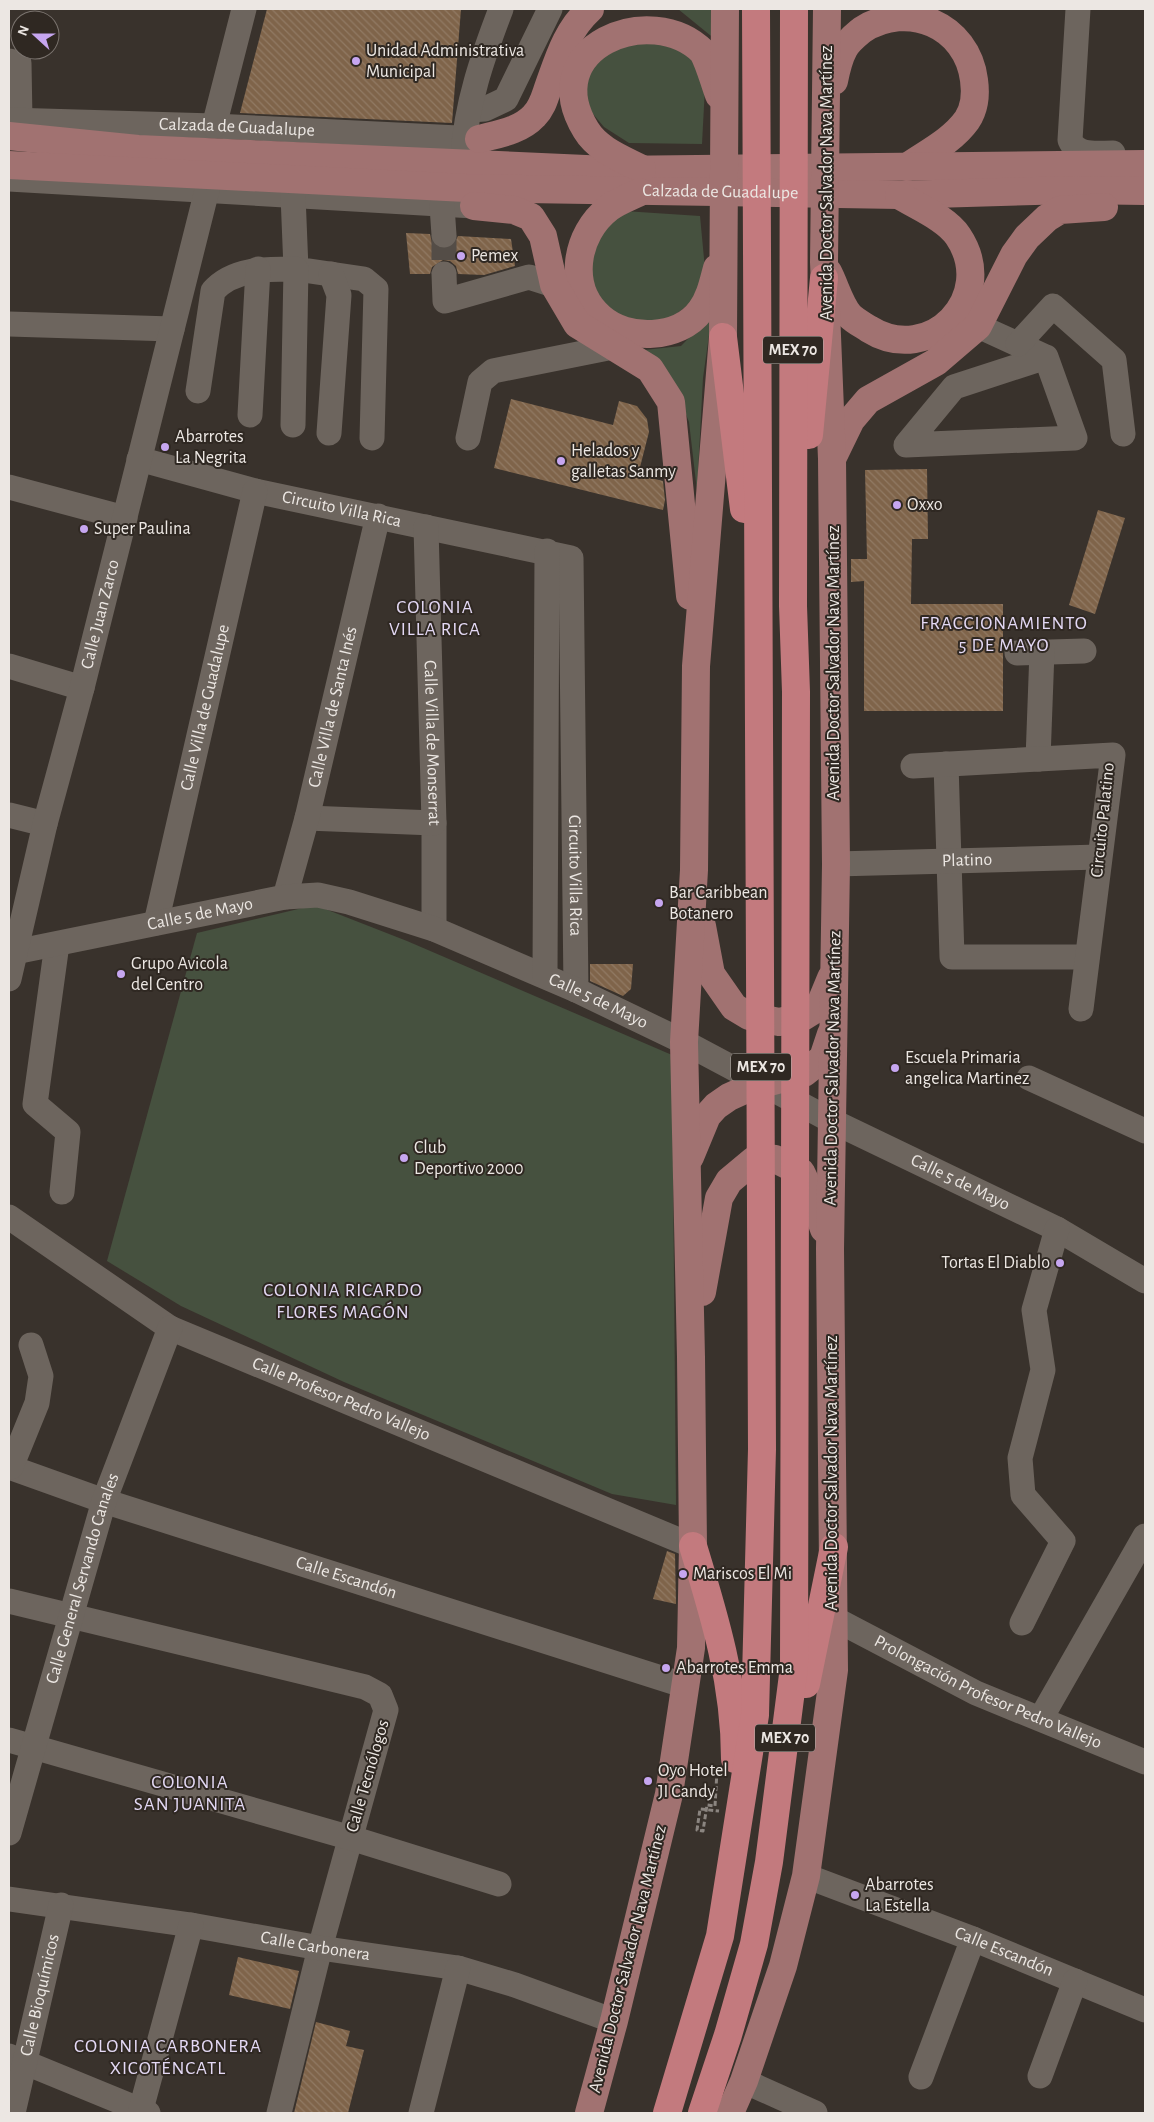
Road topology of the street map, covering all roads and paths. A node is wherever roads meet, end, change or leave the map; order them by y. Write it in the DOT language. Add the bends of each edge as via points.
graph roads {
  1 [pos="244,9"];
  2 [pos="501,9"];
  3 [pos="550,9"];
  4 [pos="590,9"];
  5 [pos="725,9"];
  6 [pos="756,9"];
  7 [pos="794,9"];
  8 [pos="827,9"];
  9 [pos="1078,9"];
  10 [pos="9,61"];
  11 [pos="470,110"];
  12 [pos="724,110"];
  13 [pos="827,112"];
  14 [pos="12,125"];
  15 [pos="214,126"];
  16 [pos="471,139"];
  17 [pos="1145,154"];
  18 [pos="137,160"];
  19 [pos="1145,164"];
  20 [pos="9,165"];
  21 [pos="904,167"];
  22 [pos="9,179"];
  23 [pos="646,180"];
  24 [pos="207,190"];
  25 [pos="1145,191"];
  26 [pos="293,195"];
  27 [pos="895,195"];
  28 [pos="459,206"];
  29 [pos="1145,208"];
  30 [pos="444,235"];
  31 [pos="726,238"];
  32 [pos="258,269"];
  33 [pos="296,269"];
  34 [pos="824,270"];
  35 [pos="330,274"];
  36 [pos="444,274"];
  37 [pos="554,285"];
  38 [pos="9,324"];
  39 [pos="978,326"];
  40 [pos="172,329"];
  41 [pos="724,337"];
  42 [pos="1018,344"];
  43 [pos="613,347"];
  44 [pos="1046,357"];
  45 [pos="198,391"];
  46 [pos="250,415"];
  47 [pos="293,425"];
  48 [pos="329,433"];
  49 [pos="1123,434"];
  50 [pos="372,438"];
  51 [pos="468,438"];
  52 [pos="140,459"];
  53 [pos="832,459"];
  54 [pos="9,487"];
  55 [pos="255,492"];
  56 [pos="378,516"];
  57 [pos="125,518"];
  58 [pos="426,527"];
  59 [pos="547,551"];
  60 [pos="757,590"];
  61 [pos="793,606"];
  62 [pos="1042,651"];
  63 [pos="1084,651"];
  64 [pos="1017,653"];
  65 [pos="9,666"];
  66 [pos="696,666"];
  67 [pos="82,688"];
  68 [pos="1038,759"];
  69 [pos="546,763"];
  70 [pos="573,763"];
  71 [pos="946,764"];
  72 [pos="913,766"];
  73 [pos="9,815"];
  74 [pos="307,818"];
  75 [pos="434,823"];
  76 [pos="45,824"];
  77 [pos="1099,857"];
  78 [pos="950,861"];
  79 [pos="836,864"];
  80 [pos="694,870"];
  81 [pos="285,897"];
  82 [pos="156,923"];
  83 [pos="434,929"];
  84 [pos="58,944"];
  85 [pos="834,946"];
  86 [pos="12,951"];
  87 [pos="1087,957"];
  88 [pos="545,976"];
  89 [pos="9,978"];
  90 [pos="576,990"];
  91 [pos="1081,1009"];
  92 [pos="833,1028"];
  93 [pos="684,1042"];
  94 [pos="1029,1078"];
  95 [pos="764,1084"];
  96 [pos="832,1121"];
  97 [pos="1145,1131"];
  98 [pos="686,1166"];
  99 [pos="62,1192"];
  100 [pos="9,1217"];
  101 [pos="1056,1229"];
  102 [pos="830,1249"];
  103 [pos="1145,1281"];
  104 [pos="170,1328"];
  105 [pos="31,1345"];
  106 [pos="692,1357"];
  107 [pos="10,1467"];
  108 [pos="104,1501"];
  109 [pos="1145,1536"];
  110 [pos="693,1546"];
  111 [pos="834,1547"];
  112 [pos="9,1601"];
  113 [pos="70,1615"];
  114 [pos="833,1618"];
  115 [pos="1022,1623"];
  116 [pos="686,1686"];
  117 [pos="1041,1718"];
  118 [pos="20,1744"];
  119 [pos="1145,1762"];
  120 [pos="9,1833"];
  121 [pos="350,1838"];
  122 [pos="735,1842"];
  123 [pos="769,1862"];
  124 [pos="806,1876"];
  125 [pos="498,1884"];
  126 [pos="9,1899"];
  127 [pos="61,1905"];
  128 [pos="191,1925"];
  129 [pos="973,1938"];
  130 [pos="320,1948"];
  131 [pos="458,1968"];
  132 [pos="1075,1981"];
  133 [pos="1145,2010"];
  134 [pos="614,2021"];
  135 [pos="17,2059"];
  136 [pos="1040,2076"];
  137 [pos="921,2078"];
  138 [pos="744,2081"];
  139 [pos="143,2112"];
  140 [pos="13,2113"];
  141 [pos="279,2113"];
  142 [pos="421,2113"];
  143 [pos="589,2113"];
  144 [pos="667,2113"];
  145 [pos="702,2113"];
  146 [pos="730,2113"];
  147 [pos="815,2113"];
  1 -- 15 [label="street"];
  2 -- 11 [label="street" via="480,65"];
  3 -- 11 [label="street" via="506,99 485,109"];
  4 -- 16 [label="main road" via="568,35 543,104 534,116 512,131"];
  5 -- 12 [label="main road, Avenida Doctor Salvador Nava Martínez"];
  6 -- 60 [label="highway, MEX 70"];
  7 -- 61 [label="highway, Avenida Doctor Salvador Nava Martínez / MEX 70"];
  8 -- 13 [label="main road, Avenida Doctor Salvador Nava Martínez"];
  9 -- 17 [label="street" via="1070,140 1073,148 1081,152"];
  10 -- 14 [label="street" via="19,63"];
  11 -- 16 [label="street"];
  12 -- 23 [label="main road" via="704,53 686,32 659,17 645,15 631,16 610,24 580,55 575,71 575,104 587,132"];
  12 -- 31 [label="main road, Avenida Doctor Salvador Nava Martínez"];
  13 -- 21 [label="main road" via="844,48 863,29 883,17 901,13 917,14 941,24 962,43 970,61 976,89 974,106 967,120 950,138"];
  13 -- 34 [label="main road, Avenida Doctor Salvador Nava Martínez"];
  14 -- 15 [label="street, Calzada de Guadalupe"];
  14 -- 18 [label="main road, Calzada de Guadalupe"];
  15 -- 16 [label="street, Calzada de Guadalupe"];
  16 -- 28 [label="street"];
  18 -- 20 [label="main road, Calzada de Guadalupe"];
  18 -- 23 [label="main road, Calzada de Guadalupe"];
  19 -- 21 [label="main road, Calzada de Guadalupe"];
  21 -- 23 [label="main road, Calzada de Guadalupe"];
  22 -- 24 [label="street"];
  23 -- 27 [label="main road, Calzada de Guadalupe"];
  23 -- 31 [label="main road" via="588,230 581,250 580,283 592,308 609,324 631,332 661,333 672,331 691,320 708,299"];
  24 -- 26 [label="street"];
  24 -- 40 [label="street, Calle Juan Zarco"];
  25 -- 27 [label="main road, Calzada de Guadalupe"];
  26 -- 28 [label="street"];
  26 -- 33 [label="street"];
  27 -- 34 [label="main road" via="945,222 968,253 972,273 969,292 954,319 943,328 914,339 896,341 850,316"];
  28 -- 30 [label="street"];
  28 -- 37 [label="main road" via="514,210 531,217 543,236"];
  29 -- 39 [label="main road" via="1060,210 1047,218 1014,254"];
  31 -- 41 [label="main road, Avenida Doctor Salvador Nava Martínez"];
  32 -- 33 [label="street"];
  32 -- 45 [label="street" via="221,282 213,291"];
  32 -- 46 [label="street"];
  33 -- 35 [label="street"];
  33 -- 47 [label="street"];
  34 -- 53 [label="main road, Avenida Doctor Salvador Nava Martínez"];
  34 -- 61 [label="highway"];
  35 -- 48 [label="street" via="339,296"];
  35 -- 50 [label="street" via="364,280 376,289"];
  36 -- 37 [label="street" via="445,301 528,277"];
  37 -- 43 [label="main road" via="577,324"];
  38 -- 40 [label="street"];
  39 -- 42 [label="street"];
  39 -- 53 [label="main road" via="936,362 868,400 852,420"];
  40 -- 52 [label="street, Calle Juan Zarco"];
  41 -- 60 [label="highway" via="738,479"];
  41 -- 66 [label="main road, Avenida Doctor Salvador Nava Martínez"];
  42 -- 44 [label="street"];
  42 -- 49 [label="street" via="1053,306 1114,360"];
  43 -- 51 [label="street" via="493,371 480,382"];
  43 -- 66 [label="main road" via="650,369 671,402"];
  44 -- 44 [label="street" via="1075,438 906,445 954,387"];
  52 -- 55 [label="street, Circuito Villa Rica"];
  52 -- 57 [label="street, Calle Juan Zarco"];
  53 -- 79 [label="main road, Avenida Doctor Salvador Nava Martínez"];
  54 -- 57 [label="street"];
  55 -- 56 [label="street, Circuito Villa Rica"];
  55 -- 82 [label="street, Calle Villa de Guadalupe"];
  56 -- 58 [label="street, Circuito Villa Rica"];
  56 -- 74 [label="street, Calle Villa de Santa Inés"];
  57 -- 67 [label="street, Calle Juan Zarco"];
  58 -- 59 [label="street, Circuito Villa Rica"];
  58 -- 75 [label="street, Calle Villa de Monserrat"];
  59 -- 69 [label="street, Circuito Villa Rica"];
  59 -- 70 [label="street, Circuito Villa Rica" via="571,558"];
  60 -- 122 [label="highway, MEX 70" via="762,1449 755,1714"];
  61 -- 123 [label="highway, Avenida Doctor Salvador Nava Martínez / MEX 70" via="796,692 794,1667"];
  62 -- 63 [label="street"];
  62 -- 64 [label="street"];
  62 -- 68 [label="street"];
  65 -- 67 [label="street"];
  66 -- 80 [label="main road, Avenida Doctor Salvador Nava Martínez"];
  67 -- 76 [label="street, Calle Juan Zarco"];
  68 -- 71 [label="street, Circuito Palatino"];
  68 -- 77 [label="street, Circuito Palatino" via="1112,755"];
  69 -- 70 [label="street"];
  69 -- 88 [label="street, Circuito Villa Rica"];
  70 -- 90 [label="street, Circuito Villa Rica"];
  71 -- 72 [label="street, Circuito Palatino"];
  71 -- 78 [label="street"];
  73 -- 76 [label="street"];
  74 -- 75 [label="street"];
  74 -- 81 [label="street, Calle Villa de Santa Inés"];
  75 -- 83 [label="street, Calle Villa de Monserrat"];
  76 -- 86 [label="street, Calle Juan Zarco"];
  77 -- 78 [label="street, Platino"];
  77 -- 87 [label="street, Circuito Palatino"];
  78 -- 79 [label="street, Platino"];
  78 -- 87 [label="street" via="952,957"];
  79 -- 85 [label="main road, Avenida Doctor Salvador Nava Martínez"];
  80 -- 85 [label="main road" via="711,974 734,1007 749,1016 779,1022 804,1017 819,1007 832,974"];
  80 -- 93 [label="main road, Avenida Doctor Salvador Nava Martínez"];
  81 -- 82 [label="street, Calle 5 de Mayo"];
  81 -- 83 [label="street, Calle 5 de Mayo" via="318,895"];
  82 -- 84 [label="street, Calle 5 de Mayo"];
  83 -- 88 [label="street, Calle 5 de Mayo"];
  84 -- 86 [label="street, Calle 5 de Mayo"];
  84 -- 99 [label="street" via="35,1104 68,1132"];
  85 -- 92 [label="main road, Avenida Doctor Salvador Nava Martínez"];
  86 -- 89 [label="street, Calle Juan Zarco"];
  87 -- 91 [label="street, Circuito Palatino"];
  88 -- 90 [label="street, Calle 5 de Mayo"];
  90 -- 93 [label="street, Calle 5 de Mayo"];
  92 -- 95 [label="main road" via="823,1058 813,1067 804,1073"];
  92 -- 96 [label="main road, Avenida Doctor Salvador Nava Martínez"];
  93 -- 95 [label="street, Calle 5 de Mayo"];
  93 -- 98 [label="main road, Avenida Doctor Salvador Nava Martínez"];
  94 -- 97 [label="street"];
  95 -- 96 [label="street, Calle 5 de Mayo"];
  95 -- 98 [label="main road" via="729,1097 716,1106 707,1116"];
  96 -- 101 [label="street, Calle 5 de Mayo"];
  96 -- 102 [label="main road, Avenida Doctor Salvador Nava Martínez"];
  98 -- 106 [label="main road, Avenida Doctor Salvador Nava Martínez"];
  100 -- 104 [label="street, Calle Profesor Pedro Vallejo"];
  101 -- 103 [label="street, Calle 5 de Mayo"];
  101 -- 115 [label="street" via="1034,1310 1043,1370 1020,1458 1022,1495 1063,1541"];
  102 -- 106 [label="main road" via="801,1172 787,1163 766,1158 753,1161 744,1168 729,1181 718,1198"];
  102 -- 111 [label="main road, Avenida Doctor Salvador Nava Martínez"];
  104 -- 108 [label="street, Calle General Servando Canales"];
  104 -- 110 [label="street, Calle Profesor Pedro Vallejo"];
  105 -- 107 [label="street" via="41,1376 37,1403"];
  106 -- 110 [label="main road, Avenida Doctor Salvador Nava Martínez"];
  107 -- 108 [label="street, Calle Escandón"];
  108 -- 113 [label="street, Calle General Servando Canales"];
  108 -- 116 [label="street, Calle Escandón"];
  109 -- 117 [label="street"];
  110 -- 116 [label="main road, Avenida Doctor Salvador Nava Martínez"];
  110 -- 122 [label="highway" via="725,1657 735,1731"];
  111 -- 114 [label="main road, Avenida Doctor Salvador Nava Martínez"];
  111 -- 123 [label="highway"];
  112 -- 113 [label="street, Calle Tecnólogos"];
  113 -- 118 [label="street, Calle General Servando Canales"];
  113 -- 121 [label="street, Calle Tecnólogos" via="365,1688 380,1695 386,1710"];
  114 -- 117 [label="street, Prolongación Profesor Pedro Vallejo" via="976,1693"];
  114 -- 124 [label="main road, Avenida Doctor Salvador Nava Martínez" via="834,1670"];
  116 -- 134 [label="main road, Avenida Doctor Salvador Nava Martínez" via="668,1794"];
  117 -- 119 [label="street, Prolongación Profesor Pedro Vallejo"];
  118 -- 120 [label="street, Calle General Servando Canales"];
  118 -- 121 [label="street"];
  121 -- 125 [label="street"];
  121 -- 130 [label="street, Calle Tecnólogos"];
  122 -- 144 [label="highway, MEX 70" via="720,1936"];
  123 -- 145 [label="highway, Avenida Doctor Salvador Nava Martínez / MEX 70" via="754,1944"];
  124 -- 129 [label="street, Calle Escandón"];
  124 -- 138 [label="main road, Avenida Doctor Salvador Nava Martínez" via="783,1966"];
  126 -- 127 [label="street, Calle Carbonera"];
  127 -- 128 [label="street, Calle Carbonera"];
  127 -- 135 [label="street, Calle Bioquímicos"];
  128 -- 130 [label="street, Calle Carbonera"];
  128 -- 139 [label="street"];
  129 -- 132 [label="street, Calle Escandón"];
  129 -- 137 [label="street"];
  130 -- 131 [label="street, Calle Carbonera"];
  130 -- 141 [label="street, Calle Tecnólogos"];
  131 -- 134 [label="street, Calle Carbonera"];
  131 -- 142 [label="street"];
  132 -- 133 [label="street, Calle Escandón"];
  132 -- 136 [label="street"];
  134 -- 143 [label="main road, Avenida Doctor Salvador Nava Martínez"];
  135 -- 139 [label="street"];
  135 -- 140 [label="street, Calle Bioquímicos"];
  138 -- 146 [label="main road, Avenida Doctor Salvador Nava Martínez"];
  138 -- 147 [label="street"];
}
